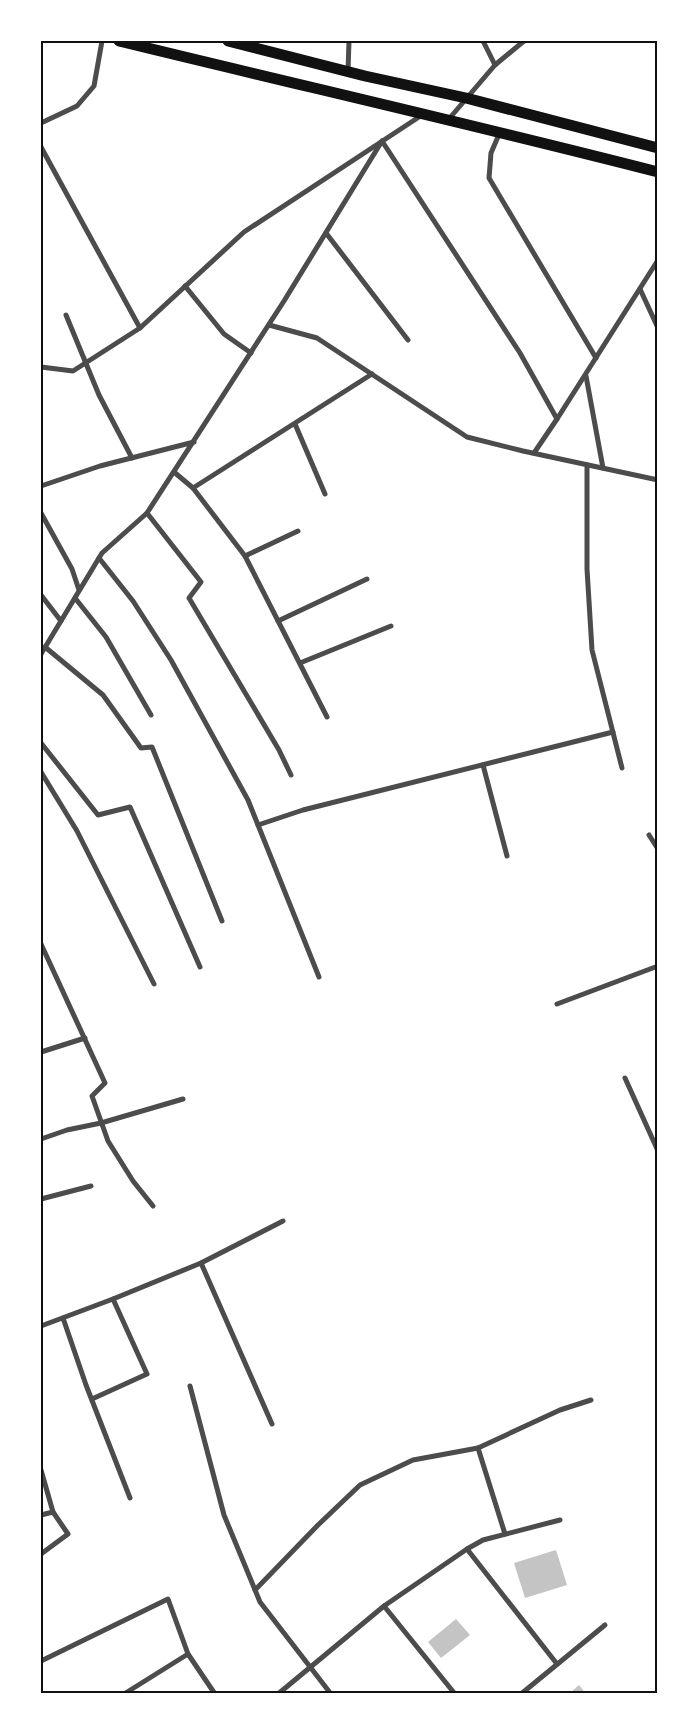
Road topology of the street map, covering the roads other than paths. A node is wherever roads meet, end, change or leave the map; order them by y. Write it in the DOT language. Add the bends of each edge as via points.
graph roads {
  1 [pos="102,41"];
  2 [pos="119,41"];
  3 [pos="228,41"];
  4 [pos="349,41"];
  5 [pos="483,41"];
  6 [pos="524,41"];
  7 [pos="495,65"];
  8 [pos="348,72"];
  9 [pos="466,98"];
  10 [pos="422,115"];
  11 [pos="447,120"];
  12 [pos="41,123"];
  13 [pos="500,132"];
  14 [pos="382,141"];
  15 [pos="41,147"];
  16 [pos="658,148"];
  17 [pos="658,172"];
  18 [pos="326,233"];
  19 [pos="658,260"];
  20 [pos="185,286"];
  21 [pos="640,289"];
  22 [pos="66,315"];
  23 [pos="269,325"];
  24 [pos="140,328"];
  25 [pos="658,328"];
  26 [pos="408,340"];
  27 [pos="251,353"];
  28 [pos="596,358"];
  29 [pos="85,364"];
  30 [pos="41,368"];
  31 [pos="372,374"];
  32 [pos="585,375"];
  33 [pos="557,420"];
  34 [pos="295,424"];
  35 [pos="194,442"];
  36 [pos="534,453"];
  37 [pos="132,458"];
  38 [pos="588,465"];
  39 [pos="603,468"];
  40 [pos="174,472"];
  41 [pos="658,480"];
  42 [pos="41,486"];
  43 [pos="194,488"];
  44 [pos="325,494"];
  45 [pos="41,513"];
  46 [pos="147,513"];
  47 [pos="298,531"];
  48 [pos="245,556"];
  49 [pos="99,558"];
  50 [pos="367,579"];
  51 [pos="79,590"];
  52 [pos="41,595"];
  53 [pos="74,598"];
  54 [pos="61,621"];
  55 [pos="278,621"];
  56 [pos="391,626"];
  57 [pos="45,647"];
  58 [pos="41,654"];
  59 [pos="300,663"];
  60 [pos="150,715"];
  61 [pos="327,717"];
  62 [pos="613,732"];
  63 [pos="42,745"];
  64 [pos="483,765"];
  65 [pos="622,768"];
  66 [pos="41,772"];
  67 [pos="291,775"];
  68 [pos="258,825"];
  69 [pos="649,836"];
  70 [pos="658,849"];
  71 [pos="507,856"];
  72 [pos="222,921"];
  73 [pos="41,944"];
  74 [pos="658,966"];
  75 [pos="200,967"];
  76 [pos="319,977"];
  77 [pos="154,984"];
  78 [pos="557,1004"];
  79 [pos="84,1038"];
  80 [pos="41,1052"];
  81 [pos="625,1078"];
  82 [pos="183,1099"];
  83 [pos="101,1123"];
  84 [pos="41,1139"];
  85 [pos="658,1151"];
  86 [pos="91,1186"];
  87 [pos="41,1199"];
  88 [pos="153,1206"];
  89 [pos="283,1221"];
  90 [pos="201,1262"];
  91 [pos="113,1299"];
  92 [pos="62,1318"];
  93 [pos="41,1326"];
  94 [pos="190,1386"];
  95 [pos="92,1399"];
  96 [pos="591,1400"];
  97 [pos="272,1424"];
  98 [pos="478,1448"];
  99 [pos="41,1470"];
  100 [pos="130,1498"];
  101 [pos="54,1512"];
  102 [pos="41,1515"];
  103 [pos="560,1520"];
  104 [pos="505,1534"];
  105 [pos="467,1548"];
  106 [pos="41,1554"];
  107 [pos="255,1590"];
  108 [pos="384,1606"];
  109 [pos="605,1625"];
  110 [pos="188,1654"];
  111 [pos="41,1661"];
  112 [pos="557,1664"];
  113 [pos="310,1668"];
  114 [pos="124,1694"];
  115 [pos="215,1694"];
  116 [pos="278,1694"];
  117 [pos="331,1694"];
  118 [pos="455,1694"];
  119 [pos="522,1694"];
  1 -- 12 [label="street" via="94,86 77,106"];
  2 -- 10 [label="main road"];
  3 -- 8 [label="main road"];
  4 -- 8 [label="street"];
  5 -- 7 [label="street"];
  6 -- 7 [label="street"];
  7 -- 9 [label="street"];
  8 -- 9 [label="main road"];
  9 -- 11 [label="street"];
  9 -- 16 [label="main road"];
  10 -- 11 [label="main road"];
  10 -- 14 [label="street"];
  11 -- 13 [label="main road"];
  13 -- 17 [label="main road"];
  13 -- 28 [label="street" via="491,153 489,178"];
  14 -- 18 [label="street"];
  14 -- 20 [label="street" via="244,232"];
  14 -- 33 [label="street" via="520,353"];
  15 -- 24 [label="street"];
  18 -- 23 [label="street"];
  18 -- 26 [label="street"];
  19 -- 21 [label="street"];
  20 -- 24 [label="street"];
  20 -- 27 [label="street" via="224,334"];
  21 -- 25 [label="street"];
  21 -- 28 [label="street"];
  22 -- 29 [label="street"];
  23 -- 27 [label="street"];
  23 -- 31 [label="street" via="317,338"];
  24 -- 29 [label="street"];
  27 -- 35 [label="street"];
  28 -- 32 [label="street"];
  29 -- 30 [label="street" via="73,371"];
  29 -- 37 [label="street"];
  31 -- 34 [label="street"];
  31 -- 36 [label="street" via="467,437"];
  32 -- 33 [label="street"];
  32 -- 39 [label="street"];
  33 -- 36 [label="street"];
  34 -- 43 [label="street"];
  34 -- 44 [label="street"];
  35 -- 37 [label="street"];
  35 -- 40 [label="street"];
  36 -- 38 [label="street"];
  37 -- 42 [label="street"];
  38 -- 39 [label="street"];
  38 -- 62 [label="street" via="592,650"];
  39 -- 41 [label="street"];
  40 -- 43 [label="street"];
  40 -- 46 [label="street"];
  43 -- 48 [label="street"];
  45 -- 51 [label="street" via="72,569"];
  46 -- 49 [label="street"];
  46 -- 67 [label="street" via="201,582 189,598"];
  47 -- 48 [label="street"];
  48 -- 55 [label="street"];
  49 -- 51 [label="street"];
  49 -- 68 [label="street" via="133,601 171,660 248,800"];
  50 -- 55 [label="street"];
  51 -- 53 [label="street"];
  52 -- 54 [label="street"];
  53 -- 54 [label="street"];
  53 -- 60 [label="street" via="106,636"];
  54 -- 57 [label="street"];
  55 -- 59 [label="street"];
  56 -- 59 [label="street"];
  57 -- 58 [label="street"];
  57 -- 72 [label="street" via="103,695 141,748 152,748"];
  59 -- 61 [label="street"];
  62 -- 64 [label="street"];
  62 -- 65 [label="street"];
  63 -- 75 [label="street" via="98,815 130,807"];
  64 -- 68 [label="street" via="303,810"];
  64 -- 71 [label="street"];
  66 -- 77 [label="street" via="77,831"];
  68 -- 76 [label="street"];
  69 -- 70 [label="street"];
  73 -- 79 [label="street"];
  74 -- 78 [label="street"];
  79 -- 80 [label="street"];
  79 -- 83 [label="street" via="105,1083 92,1096"];
  81 -- 85 [label="street"];
  82 -- 83 [label="street"];
  83 -- 84 [label="street"];
  83 -- 88 [label="street" via="108,1141"];
  86 -- 87 [label="street"];
  89 -- 90 [label="street"];
  90 -- 91 [label="street"];
  90 -- 97 [label="street"];
  91 -- 92 [label="street"];
  91 -- 95 [label="street" via="147,1374"];
  92 -- 93 [label="street"];
  92 -- 95 [label="street"];
  94 -- 107 [label="street" via="224,1515"];
  95 -- 100 [label="street"];
  96 -- 98 [label="street" via="560,1410"];
  98 -- 104 [label="street"];
  98 -- 107 [label="street" via="413,1460 360,1485"];
  99 -- 101 [label="street"];
  101 -- 102 [label="street"];
  101 -- 106 [label="street" via="68,1534"];
  103 -- 104 [label="street"];
  104 -- 105 [label="street"];
  105 -- 108 [label="street"];
  105 -- 112 [label="street"];
  107 -- 113 [label="street" via="260,1602"];
  108 -- 113 [label="street"];
  108 -- 118 [label="street"];
  109 -- 112 [label="street"];
  110 -- 111 [label="street" via="168,1598"];
  110 -- 114 [label="street"];
  110 -- 115 [label="street"];
  112 -- 119 [label="street"];
  113 -- 116 [label="street"];
  113 -- 117 [label="street"];
}
